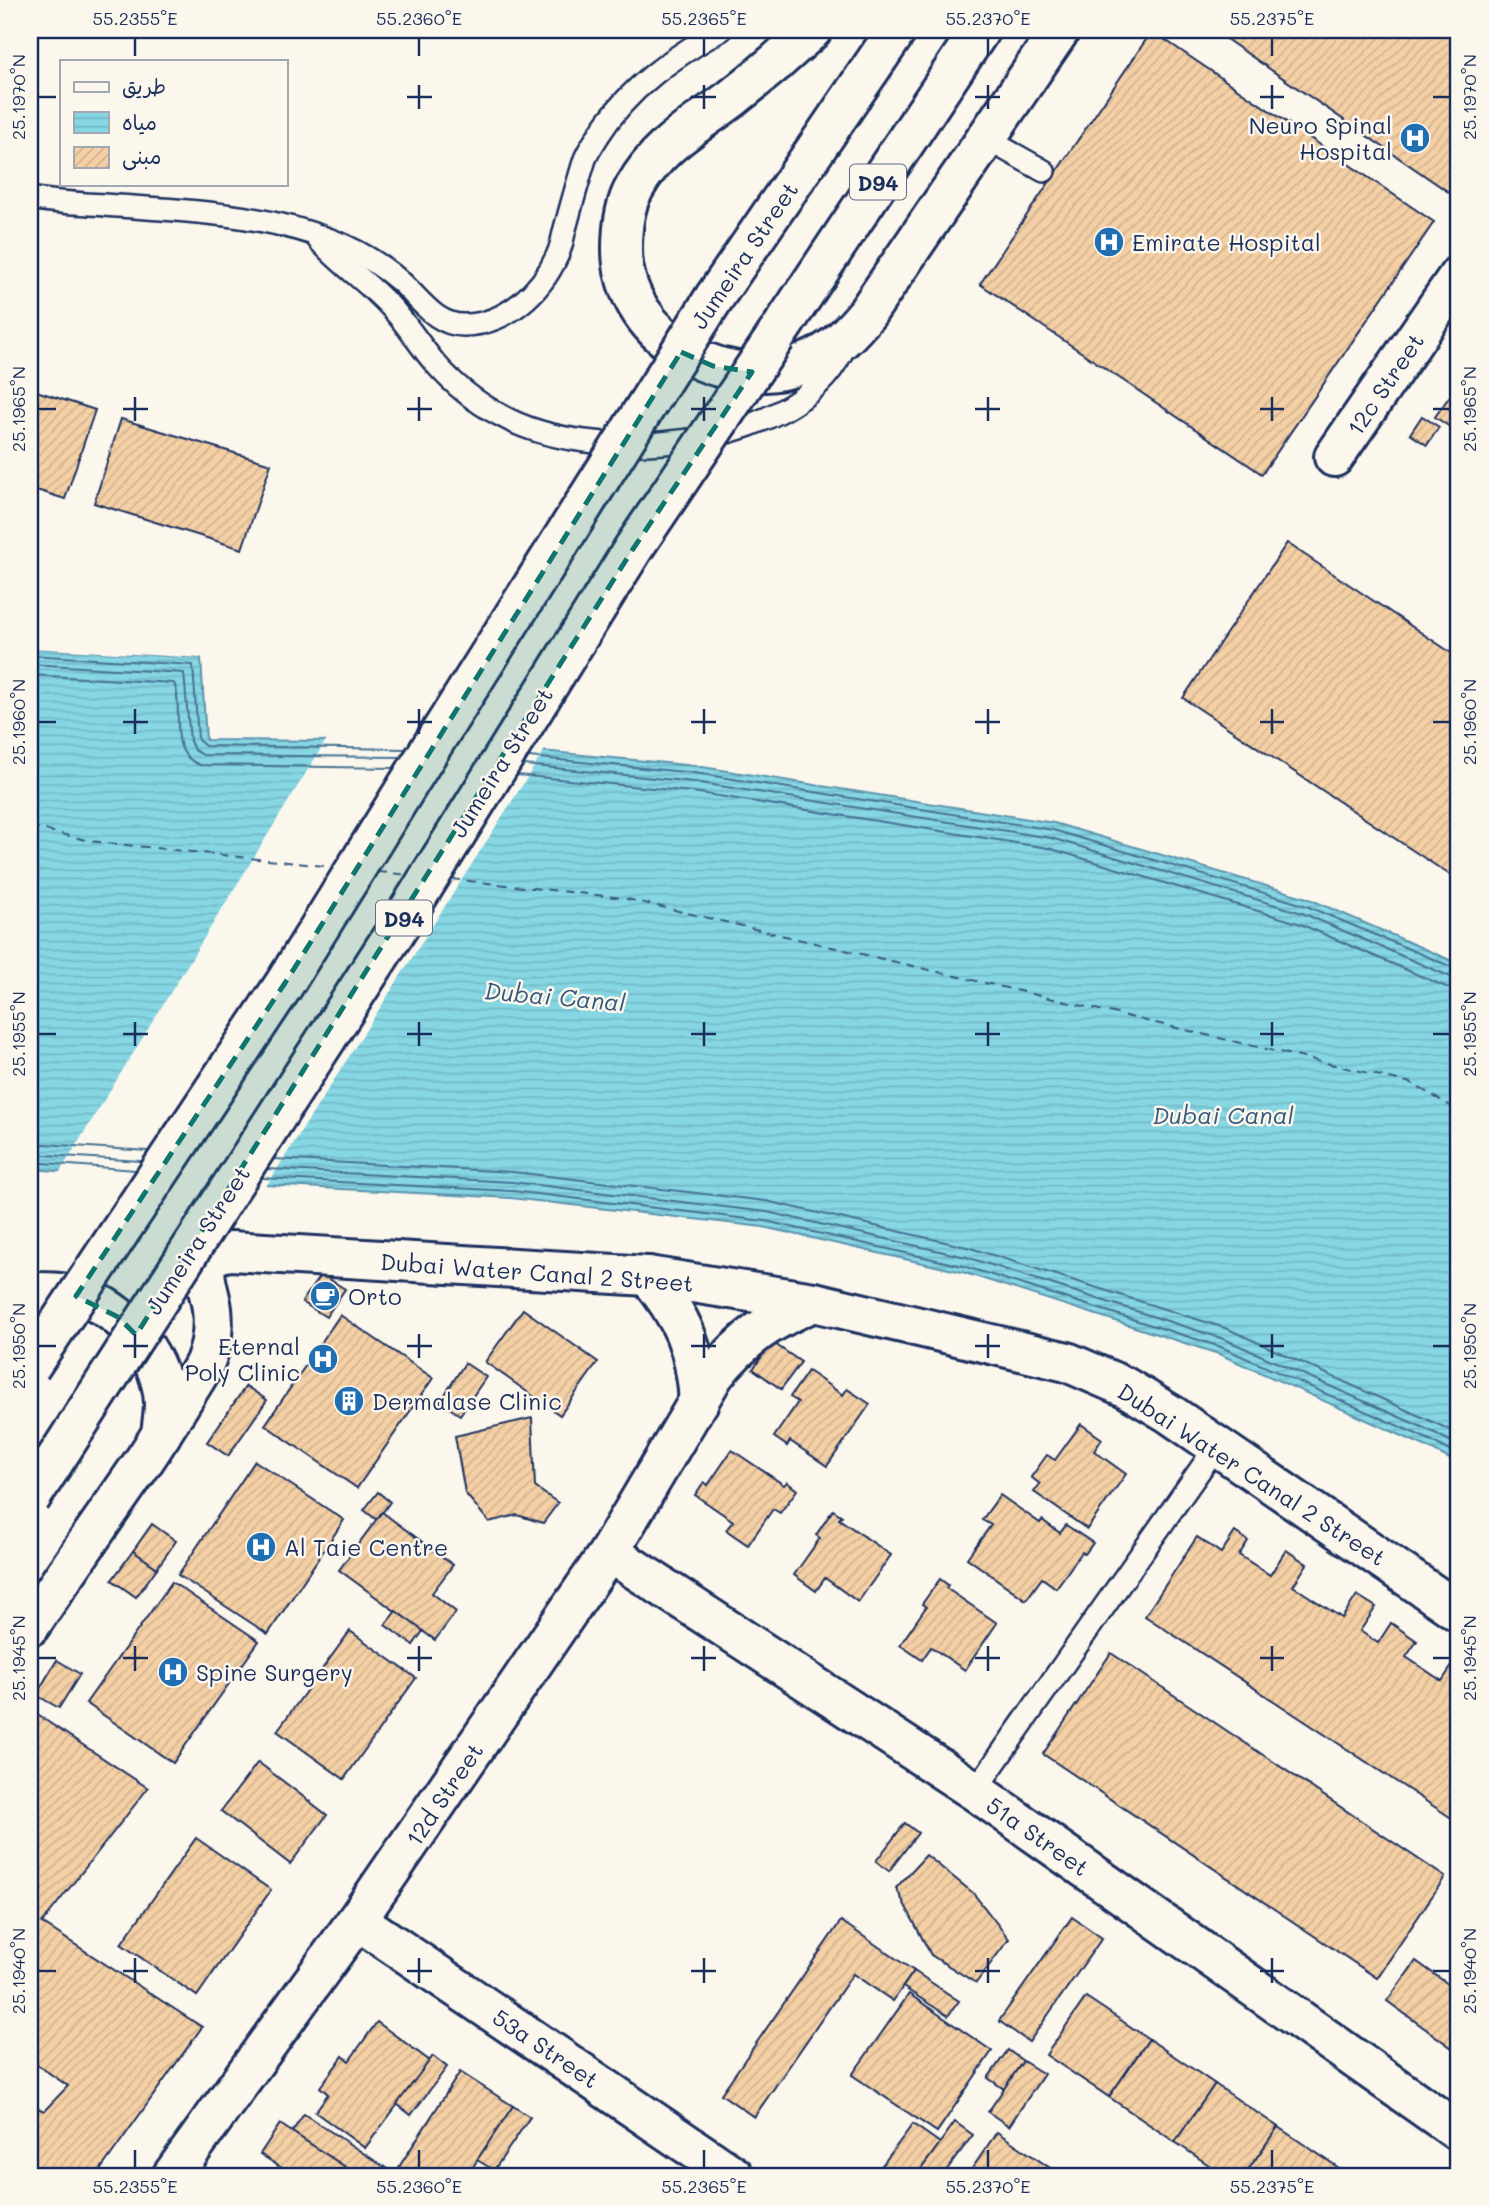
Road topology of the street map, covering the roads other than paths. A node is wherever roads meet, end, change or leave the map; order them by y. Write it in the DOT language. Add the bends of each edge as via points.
graph roads {
  1 [pos="721,30"];
  2 [pos="812,30"];
  3 [pos="897,30"];
  4 [pos="980,30"];
  5 [pos="1060,30"];
  6 [pos="985,138"];
  7 [pos="1044,171"];
  8 [pos="30,198"];
  9 [pos="314,234"];
  10 [pos="1459,275"];
  11 [pos="852,331"];
  12 [pos="1334,457"];
  13 [pos="648,1276"];
  14 [pos="30,1292"];
  15 [pos="814,1302"];
  16 [pos="30,1367"];
  17 [pos="699,1402"];
  18 [pos="161,1435"];
  19 [pos="1216,1447"];
  20 [pos="30,1499"];
  21 [pos="609,1552"];
  22 [pos="1459,1612"];
  23 [pos="30,1626"];
  24 [pos="975,1791"];
  25 [pos="358,1920"];
  26 [pos="1459,2132"];
  27 [pos="172,2176"];
  28 [pos="734,2176"];
  1 -- 9 [label="lane" via="670,61 609,119 586,155 559,252 548,275 512,310 463,326 448,322 435,316 384,269"];
  2 -- 11 [label="street" via="655,156 633,189 625,214 622,266 632,299 652,329 680,351 713,366 764,372 790,368 835,347"];
  3 -- 16 [label="street, Jumeira Street / D94, bridge" via="714,298 285,983"];
  4 -- 20 [label="street, Jumeira Street / D94, bridge" via="632,549 399,926"];
  5 -- 6 [label="street"];
  6 -- 7 [label="lane"];
  6 -- 11 [label="street"];
  8 -- 9 [label="lane" via="241,216"];
  9 -- 11 [label="lane" via="387,302 456,385 502,417 577,439 663,443 747,427 781,413 811,392 836,364"];
  10 -- 12 [label="street, 12c Street"];
  13 -- 15 [label="street, Dubai Water Canal 2 Street"];
  13 -- 17 [label="street" via="667,1297 686,1334"];
  13 -- 18 [label="street, Dubai Water Canal 2 Street" via="220,1252 205,1268 213,1327 205,1364"];
  14 -- 18 [label="street" via="58,1292 90,1300 118,1317 141,1341 157,1370 164,1402"];
  15 -- 17 [label="street, 12d Street" via="758,1330 734,1350"];
  15 -- 19 [label="street, Dubai Water Canal 2 Street" via="1067,1362 1125,1387"];
  17 -- 21 [label="street, 12d Street"];
  18 -- 23 [label="street, Dubai Water Canal 2 Street"];
  19 -- 22 [label="street, Dubai Water Canal 2 Street"];
  19 -- 24 [label="lane"];
  21 -- 24 [label="street, 51a Street"];
  21 -- 25 [label="street, 12d Street"];
  24 -- 26 [label="street, 51a Street"];
  25 -- 27 [label="street, 12d Street"];
  25 -- 28 [label="street, 53a Street"];
}
